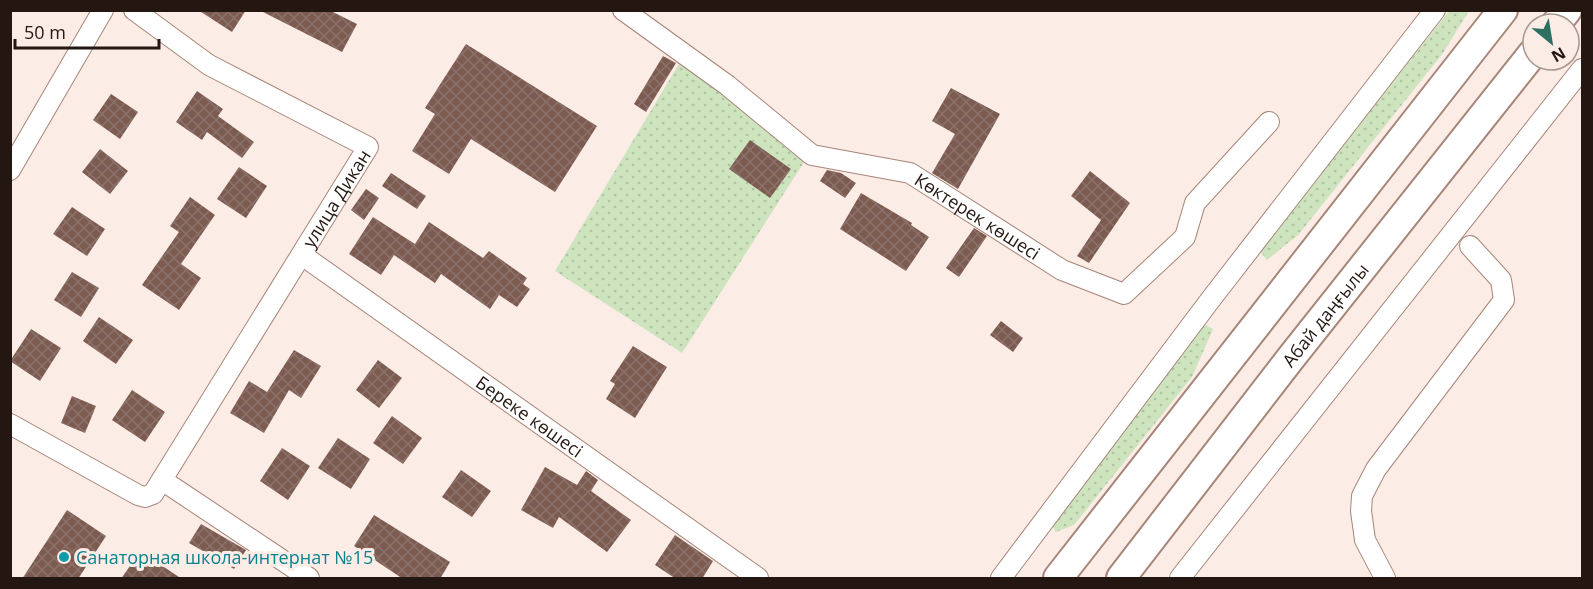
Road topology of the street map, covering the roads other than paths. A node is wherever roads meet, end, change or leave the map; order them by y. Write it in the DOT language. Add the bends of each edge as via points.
graph roads {
  1 [pos="103,10"];
  2 [pos="134,10"];
  3 [pos="623,10"];
  4 [pos="1435,10"];
  5 [pos="1503,10"];
  6 [pos="1521,68"];
  7 [pos="1582,69"];
  8 [pos="1269,122"];
  9 [pos="10,170"];
  10 [pos="1470,246"];
  11 [pos="302,255"];
  12 [pos="10,424"];
  13 [pos="162,480"];
  14 [pos="309,579"];
  15 [pos="758,579"];
  16 [pos="1001,579"];
  17 [pos="1058,579"];
  18 [pos="1121,579"];
  19 [pos="1180,579"];
  20 [pos="1385,579"];
  1 -- 9 [label="street"];
  2 -- 11 [label="street, улица Дикан" via="209,64 368,147"];
  3 -- 8 [label="street, Көктерек көшесі" via="727,85 812,155 910,173 1062,270 1124,294 1185,237 1195,203"];
  4 -- 16 [label="street"];
  5 -- 17 [label="main road"];
  6 -- 18 [label="main road, Абай даңғылы"];
  7 -- 19 [label="street"];
  10 -- 20 [label="street" via="1501,280 1504,300 1376,469 1362,496 1365,540"];
  11 -- 13 [label="street, улица Дикан"];
  11 -- 15 [label="street, Береке көшесі"];
  12 -- 13 [label="street, улица Дикан" via="138,495 153,494"];
  13 -- 14 [label="street"];
}
